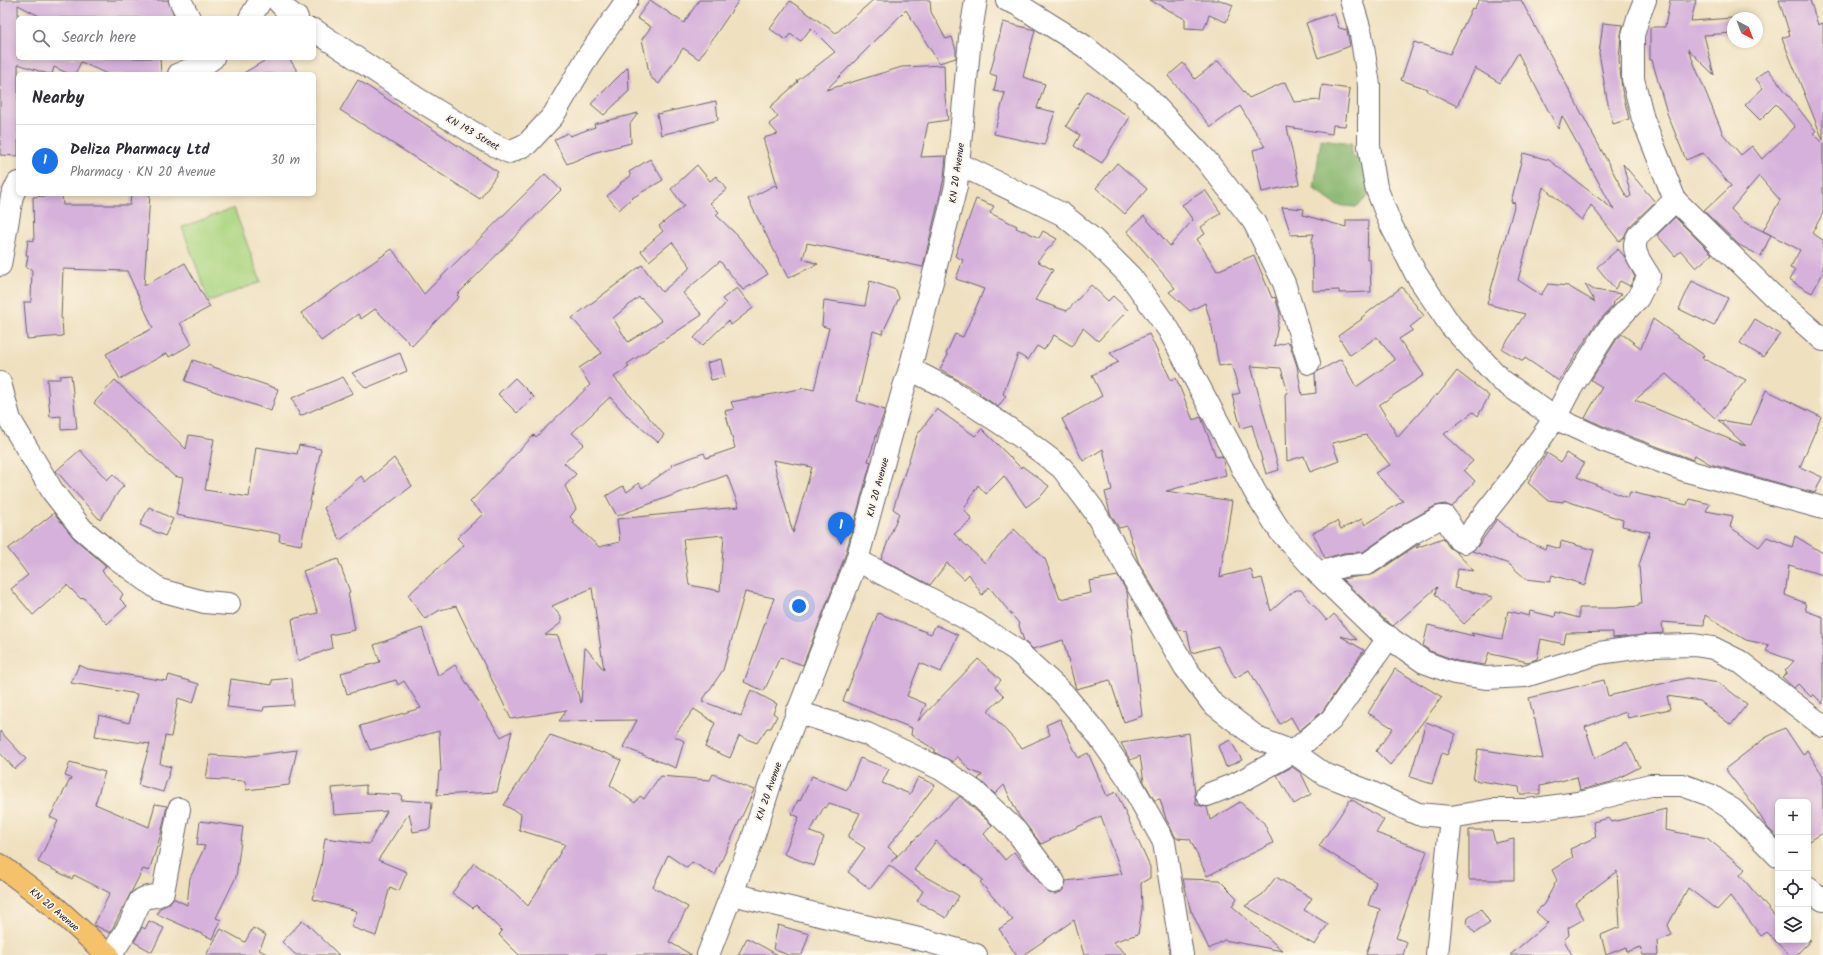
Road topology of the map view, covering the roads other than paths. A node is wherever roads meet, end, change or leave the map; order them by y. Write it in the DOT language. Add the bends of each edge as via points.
graph roads {
  1 [pos="180,0"];
  2 [pos="261,0"];
  3 [pos="277,0"];
  4 [pos="627,0"];
  5 [pos="976,0"];
  6 [pos="1007,0"];
  7 [pos="1351,0"];
  8 [pos="1646,0"];
  9 [pos="188,16"];
  10 [pos="251,16"];
  11 [pos="294,16"];
  12 [pos="316,31"];
  13 [pos="208,60"];
  14 [pos="184,72"];
  15 [pos="959,164"];
  16 [pos="16,187"];
  17 [pos="1675,200"];
  18 [pos="2,241"];
  19 [pos="0,265"];
  20 [pos="1823,340"];
  21 [pos="1309,363"];
  22 [pos="910,369"];
  23 [pos="0,384"];
  24 [pos="1555,418"];
  25 [pos="1823,508"];
  26 [pos="857,560"];
  27 [pos="1318,573"];
  28 [pos="229,604"];
  29 [pos="1389,637"];
  30 [pos="797,712"];
  31 [pos="1823,726"];
  32 [pos="1293,752"];
  33 [pos="1207,795"];
  34 [pos="179,809"];
  35 [pos="1451,817"];
  36 [pos="1775,853"];
  37 [pos="0,865"];
  38 [pos="1054,882"];
  39 [pos="1811,890"];
  40 [pos="732,894"];
  41 [pos="1823,900"];
  42 [pos="108,955"];
  43 [pos="111,955"];
  44 [pos="708,955"];
  45 [pos="976,955"];
  46 [pos="1182,955"];
  47 [pos="1437,955"];
  1 -- 9 [label="street"];
  2 -- 10 [label="street"];
  3 -- 11 [label="street"];
  4 -- 12 [label="street, KN 193 Street" via="588,56 553,116 527,144 509,152 416,98"];
  5 -- 15 [label="street, KN 20 Avenue"];
  6 -- 21 [label="street" via="1084,46 1144,94 1206,160 1254,222 1284,283"];
  7 -- 24 [label="street" via="1361,34 1369,85 1369,146 1376,187 1390,224 1416,274 1451,326 1501,380"];
  8 -- 17 [label="street" via="1638,15 1633,35 1633,79 1643,120"];
  13 -- 14 [label="street"];
  15 -- 22 [label="street, KN 20 Avenue" via="956,186"];
  15 -- 27 [label="street" via="1062,214 1093,239 1131,277 1169,330 1255,492 1280,531"];
  16 -- 18 [label="street"];
  17 -- 20 [label="street" via="1772,295"];
  17 -- 24 [label="street" via="1634,242 1634,248 1649,276 1638,298 1607,331"];
  18 -- 19 [label="street"];
  22 -- 26 [label="street, KN 20 Avenue"];
  22 -- 32 [label="street" via="960,397 1020,436 1062,468 1093,508 1185,667 1212,703 1259,739"];
  23 -- 28 [label="street" via="10,420 53,492 82,529 160,590 204,602"];
  24 -- 25 [label="street" via="1605,441 1687,471"];
  24 -- 27 [label="street" via="1464,542 1459,540 1445,517 1441,517 1412,533 1367,564 1347,565"];
  26 -- 30 [label="street, KN 20 Avenue"];
  26 -- 46 [label="street" via="973,622 1010,646 1068,699 1097,734 1129,780 1164,842"];
  27 -- 29 [label="street" via="1376,628"];
  29 -- 31 [label="street" via="1424,662 1454,673 1486,678 1526,676 1599,653 1649,646 1694,645 1713,648 1739,661"];
  29 -- 32 [label="street" via="1331,720"];
  30 -- 38 [label="street" via="867,734 942,769 974,791 1016,831"];
  30 -- 40 [label="street, KN 20 Avenue"];
  32 -- 33 [label="street" via="1238,783"];
  32 -- 35 [label="street" via="1324,774 1418,814"];
  34 -- 43 [label="street" via="163,892 161,895 142,898"];
  35 -- 36 [label="street" via="1492,810 1528,810 1585,802 1650,785 1682,785 1710,795 1733,810"];
  35 -- 47 [label="street"];
  37 -- 42 [label="main road, KN 20 Avenue" via="54,906"];
  39 -- 41 [label="street"];
  40 -- 44 [label="street, KN 20 Avenue"];
  40 -- 45 [label="street"];
}
